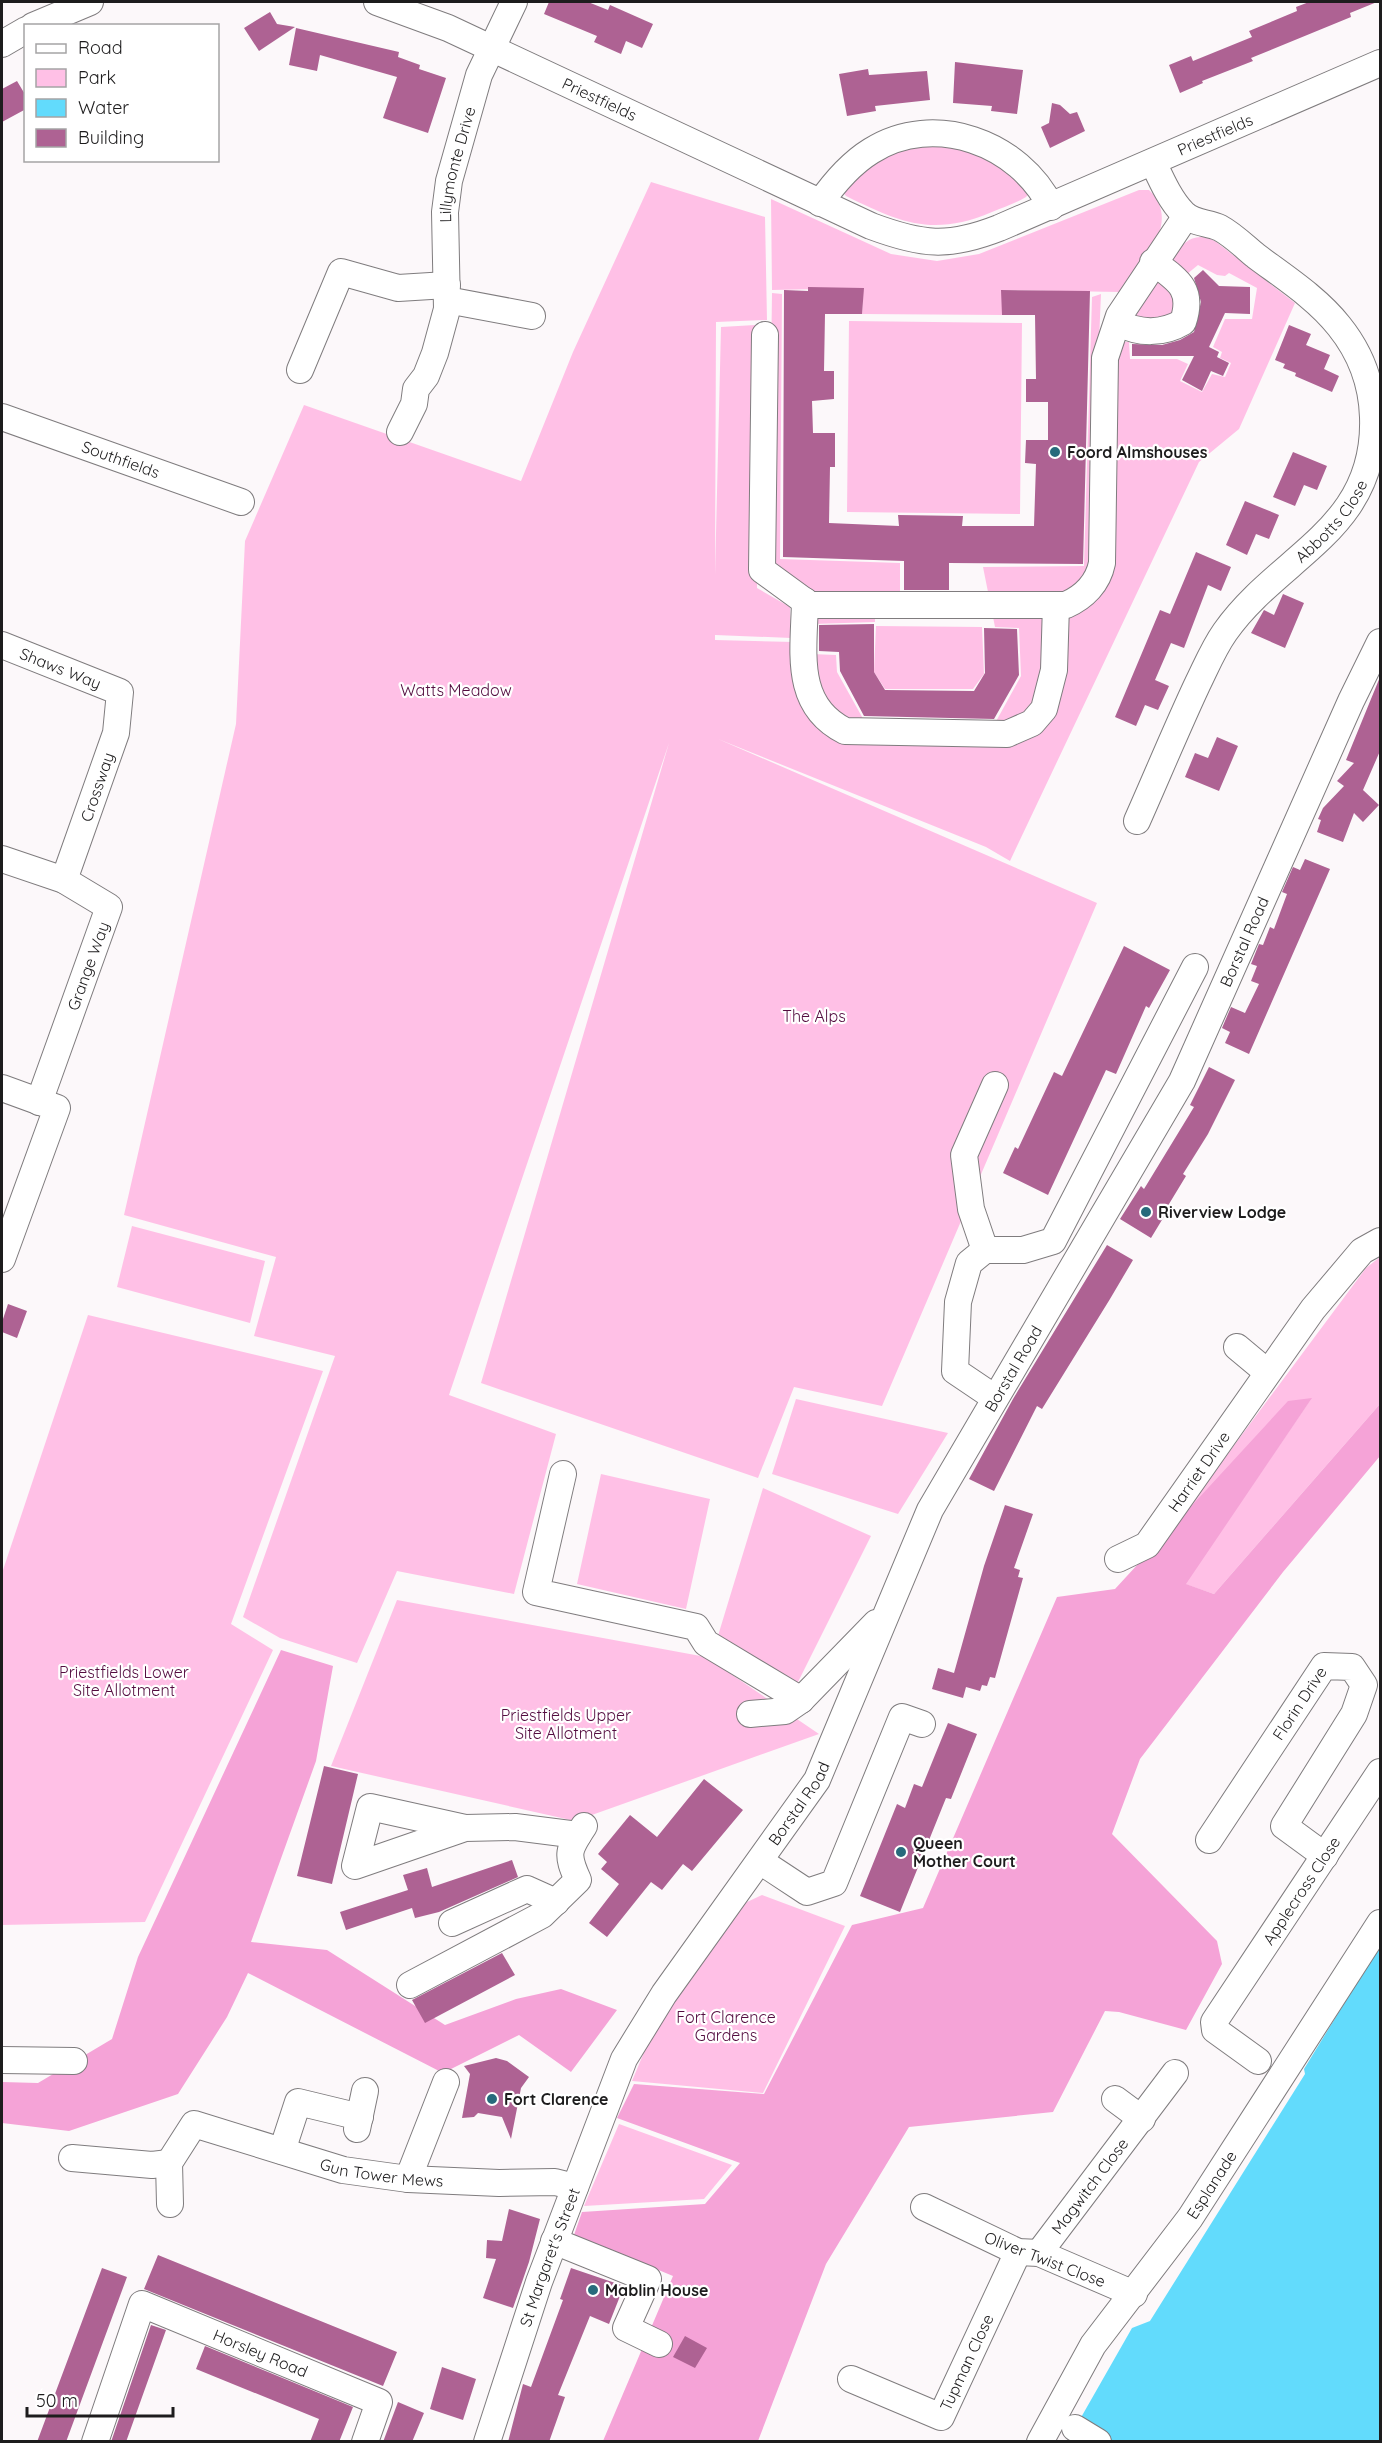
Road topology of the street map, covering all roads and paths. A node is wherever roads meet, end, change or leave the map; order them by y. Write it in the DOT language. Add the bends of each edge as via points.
graph roads {
  1 [pos="90,2"];
  2 [pos="377,2"];
  3 [pos="514,2"];
  4 [pos="38,24"];
  5 [pos="24,31"];
  6 [pos="2,44"];
  7 [pos="491,48"];
  8 [pos="1380,63"];
  9 [pos="1154,162"];
  10 [pos="820,203"];
  11 [pos="1051,207"];
  12 [pos="1186,216"];
  13 [pos="1153,262"];
  14 [pos="447,292"];
  15 [pos="532,316"];
  16 [pos="1119,323"];
  17 [pos="765,335"];
  18 [pos="300,370"];
  19 [pos="2,417"];
  20 [pos="400,432"];
  21 [pos="241,502"];
  22 [pos="805,601"];
  23 [pos="1056,605"];
  24 [pos="1380,642"];
  25 [pos="2,645"];
  26 [pos="120,692"];
  27 [pos="1137,821"];
  28 [pos="2,859"];
  29 [pos="64,880"];
  30 [pos="1195,967"];
  31 [pos="995,1085"];
  32 [pos="2,1088"];
  33 [pos="48,1105"];
  34 [pos="1380,1241"];
  35 [pos="985,1250"];
  36 [pos="2,1259"];
  37 [pos="1237,1347"];
  38 [pos="1267,1372"];
  39 [pos="996,1398"];
  40 [pos="563,1474"];
  41 [pos="1118,1559"];
  42 [pos="887,1612"];
  43 [pos="801,1700"];
  44 [pos="750,1714"];
  45 [pos="922,1724"];
  46 [pos="1380,1772"];
  47 [pos="1372,1802"];
  48 [pos="465,1828"];
  49 [pos="1209,1840"];
  50 [pos="1324,1856"];
  51 [pos="760,1861"];
  52 [pos="556,1902"];
  53 [pos="452,1923"];
  54 [pos="1380,1923"];
  55 [pos="410,1985"];
  56 [pos="2,2060"];
  57 [pos="74,2061"];
  58 [pos="1258,2061"];
  59 [pos="1175,2073"];
  60 [pos="617,2076"];
  61 [pos="446,2082"];
  62 [pos="366,2091"];
  63 [pos="1115,2099"];
  64 [pos="1142,2119"];
  65 [pos="282,2151"];
  66 [pos="72,2158"];
  67 [pos="169,2163"];
  68 [pos="408,2179"];
  69 [pos="575,2187"];
  70 [pos="170,2204"];
  71 [pos="924,2207"];
  72 [pos="554,2241"];
  73 [pos="1028,2253"];
  74 [pos="1134,2294"];
  75 [pos="659,2344"];
  76 [pos="851,2379"];
  77 [pos="1075,2428"];
  78 [pos="95,2442"];
  79 [pos="365,2442"];
  80 [pos="487,2442"];
  81 [pos="1040,2442"];
  82 [pos="1098,2442"];
  1 -- 4 [label="street"];
  2 -- 7 [label="street, Priestfields"];
  3 -- 7 [label="street, Lillymonte Drive"];
  5 -- 6 [label="street"];
  7 -- 10 [label="street, Priestfields"];
  7 -- 14 [label="street, Lillymonte Drive" via="479,75 449,181"];
  8 -- 9 [label="street, Priestfields"];
  9 -- 11 [label="street, Priestfields"];
  9 -- 12 [label="street"];
  10 -- 11 [label="street, Priestfields" via="908,240 933,244 968,240"];
  10 -- 11 [label="street" via="836,181 871,151 899,139 939,134 979,141 1006,153 1035,180"];
  12 -- 13 [label="street"];
  12 -- 27 [label="street, Abbotts Close" via="1221,229 1338,324 1356,352 1367,380 1373,443 1360,488 1338,523 1246,607 1219,641"];
  13 -- 16 [label="street" via="1119,316"];
  13 -- 16 [label="street" via="1174,277 1187,294 1189,304 1183,322 1170,330 1148,331 1131,330"];
  14 -- 15 [label="street"];
  14 -- 18 [label="street" via="398,288 341,272"];
  14 -- 20 [label="street, Lillymonte Drive" via="435,353"];
  16 -- 23 [label="street" via="1105,358 1100,572 1078,598"];
  17 -- 22 [label="street" via="762,570"];
  19 -- 21 [label="street, Southfields"];
  22 -- 23 [label="street" via="827,606"];
  22 -- 23 [label="street" via="804,671 809,693 818,712 845,731 1007,734 1032,723 1044,709 1054,670"];
  24 -- 39 [label="street, Borstal Road" via="1182,1081"];
  25 -- 26 [label="street, Shaws Way"];
  26 -- 29 [label="street, Crossway" via="116,733"];
  28 -- 29 [label="street, Grange Way"];
  29 -- 33 [label="street, Grange Way" via="109,907"];
  30 -- 35 [label="street" via="1053,1241 1023,1250"];
  31 -- 35 [label="street" via="964,1155 971,1209"];
  32 -- 33 [label="street"];
  33 -- 36 [label="street"];
  34 -- 38 [label="street, Harriet Drive" via="1362,1251"];
  35 -- 39 [label="street" via="969,1263 958,1302 955,1371"];
  37 -- 38 [label="street"];
  38 -- 41 [label="street, Harriet Drive" via="1147,1545"];
  39 -- 42 [label="street, Borstal Road" via="930,1510"];
  40 -- 43 [label="street" via="536,1592 696,1627 706,1643"];
  42 -- 43 [label="street"];
  42 -- 51 [label="street, Borstal Road" via="817,1780"];
  43 -- 44 [label="street" via="785,1711"];
  45 -- 51 [label="street" via="902,1717 834,1882 807,1892"];
  46 -- 47 [label="street, Applecross Close"];
  47 -- 50 [label="street, Applecross Close"];
  48 -- 52 [label="street" via="581,1831 569,1849 578,1881"];
  49 -- 50 [label="street, Florin Drive" via="1324,1666 1352,1666 1364,1685 1354,1714 1284,1826"];
  50 -- 58 [label="street, Applecross Close" via="1214,2022 1215,2030"];
  51 -- 60 [label="street, Borstal Road" via="664,1994"];
  52 -- 53 [label="street" via="527,1889"];
  52 -- 55 [label="street" via="542,1915"];
  54 -- 74 [label="street, Esplanade" via="1190,2218"];
  56 -- 57 [label="street"];
  59 -- 64 [label="street, Magwitch Close"];
  60 -- 69 [label="street, St Margaret's Street"];
  61 -- 68 [label="street"];
  62 -- 65 [label="street" via="358,2123 298,2102"];
  63 -- 64 [label="street"];
  64 -- 73 [label="street, Magwitch Close"];
  65 -- 67 [label="street, Gun Tower Mews" via="194,2124"];
  65 -- 68 [label="street, Gun Tower Mews" via="343,2170"];
  66 -- 67 [label="street"];
  67 -- 70 [label="street"];
  68 -- 69 [label="street, Gun Tower Mews" via="555,2182"];
  69 -- 72 [label="street, St Margaret's Street"];
  71 -- 73 [label="street, Oliver Twist Close"];
  72 -- 75 [label="street" via="648,2279 626,2328"];
  72 -- 80 [label="street, St Margaret's Street"];
  73 -- 74 [label="street, Oliver Twist Close"];
  73 -- 76 [label="street, Tupman Close" via="941,2417"];
  74 -- 81 [label="street, Esplanade" via="1093,2345"];
  77 -- 82 [label="street"];
  78 -- 79 [label="street, Horsley Road" via="142,2304 379,2402"];
}
